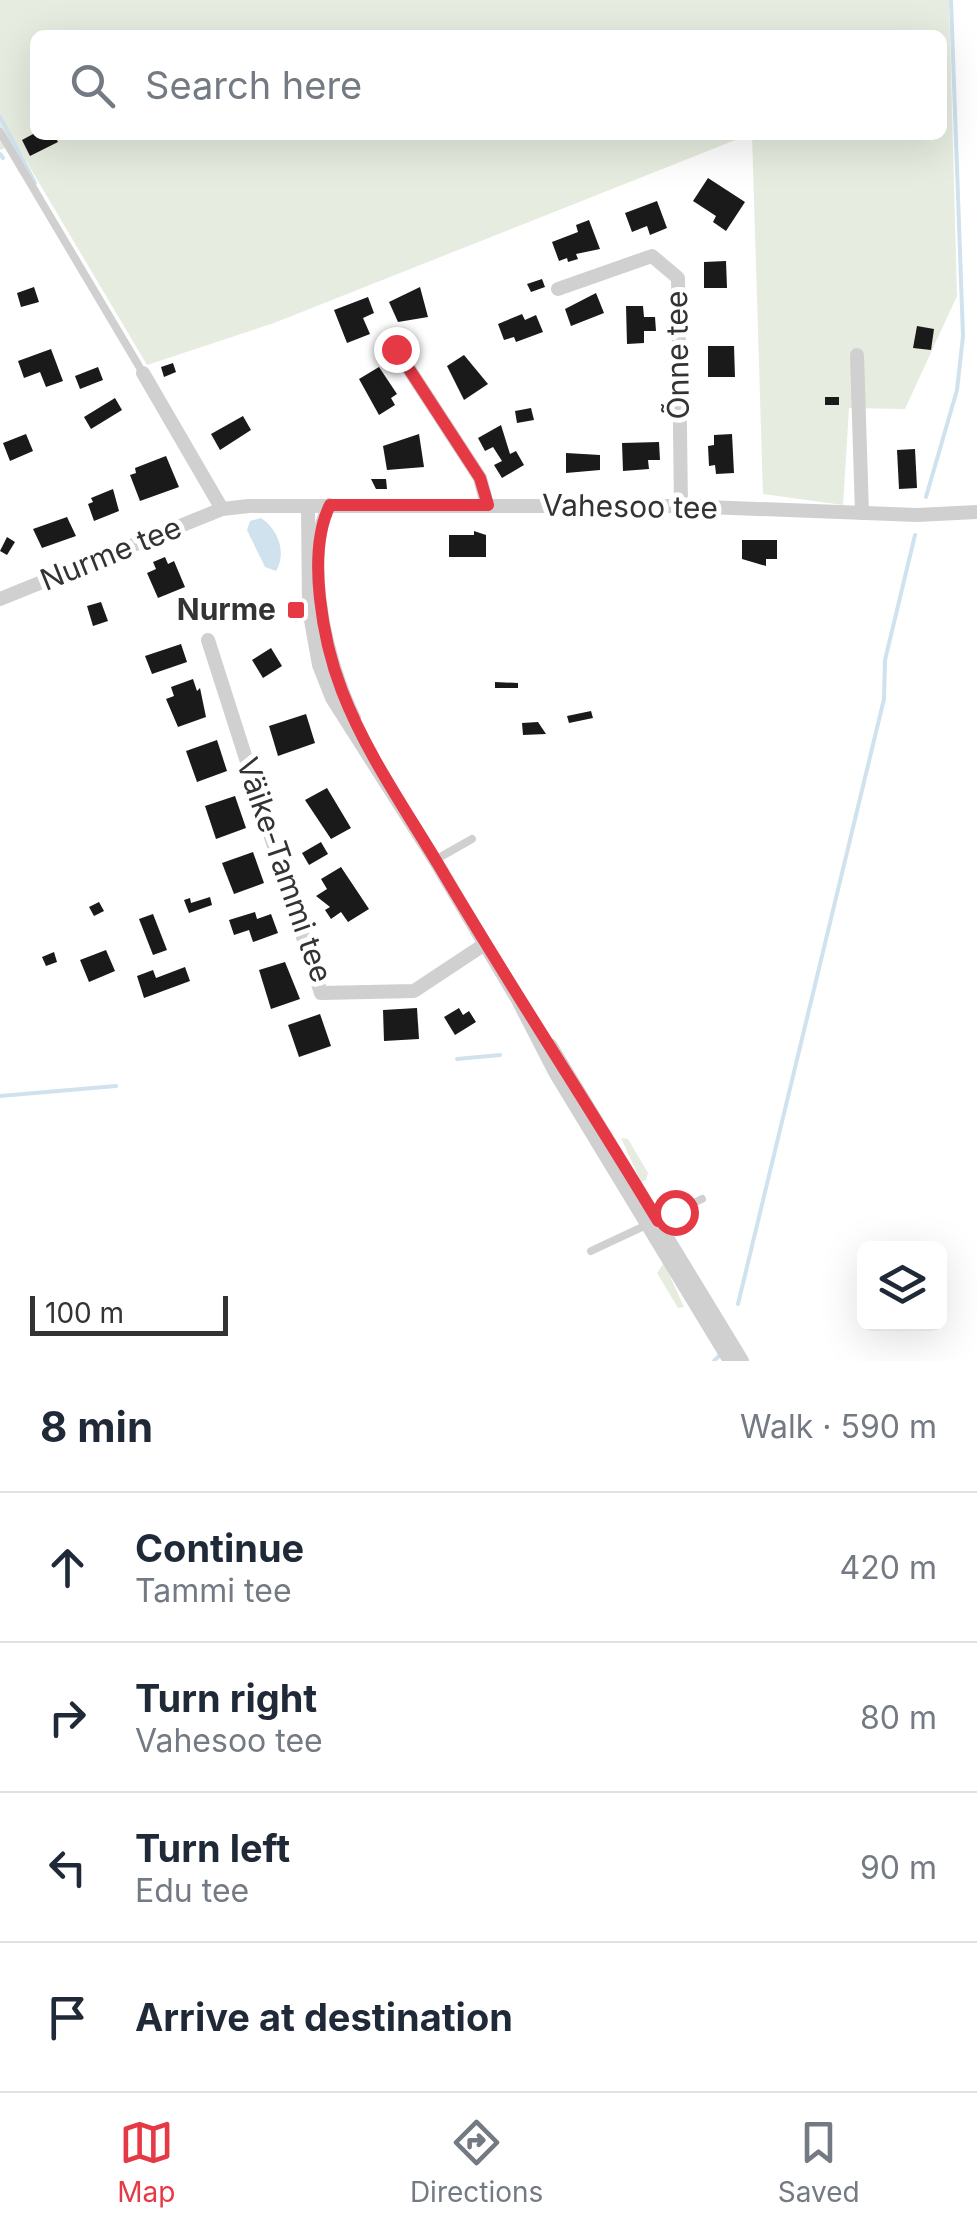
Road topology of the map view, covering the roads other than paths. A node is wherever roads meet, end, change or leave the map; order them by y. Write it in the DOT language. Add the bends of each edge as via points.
graph roads {
  1 [pos="0,132"];
  2 [pos="558,290"];
  3 [pos="396,349"];
  4 [pos="857,355"];
  5 [pos="144,373"];
  6 [pos="330,505"];
  7 [pos="488,505"];
  8 [pos="308,506"];
  9 [pos="681,506"];
  10 [pos="222,509"];
  11 [pos="977,512"];
  12 [pos="862,513"];
  13 [pos="0,598"];
  14 [pos="208,640"];
  15 [pos="366,746"];
  16 [pos="472,840"];
  17 [pos="435,860"];
  18 [pos="485,944"];
  19 [pos="702,1199"];
  20 [pos="652,1222"];
  21 [pos="591,1251"];
  22 [pos="730,1361"];
  23 [pos="742,1361"];
  1 -- 5 [label="lane"];
  2 -- 9 [label="street, Õnne tee" via="652,256 678,278"];
  3 -- 7 [label="street" via="480,478"];
  4 -- 12 [label="street"];
  5 -- 10 [label="street"];
  6 -- 7 [label="street, Vahesoo tee"];
  6 -- 8 [label="street, Vahesoo tee"];
  6 -- 15 [label="street" via="319,541 326,638"];
  7 -- 9 [label="street, Vahesoo tee"];
  8 -- 10 [label="street, Vahesoo tee"];
  8 -- 15 [label="street" via="309,609 319,666 332,698"];
  9 -- 12 [label="street, Vahesoo tee"];
  10 -- 13 [label="street, Nurme tee"];
  11 -- 12 [label="street, Vahesoo tee"];
  14 -- 18 [label="street, Väike-Tammi tee" via="321,994 414,991"];
  15 -- 17 [label="street"];
  16 -- 17 [label="lane"];
  17 -- 18 [label="street"];
  18 -- 20 [label="street" via="556,1072"];
  19 -- 20 [label="lane"];
  20 -- 21 [label="lane"];
  20 -- 22 [label="street"];
  20 -- 23 [label="street"];
}
